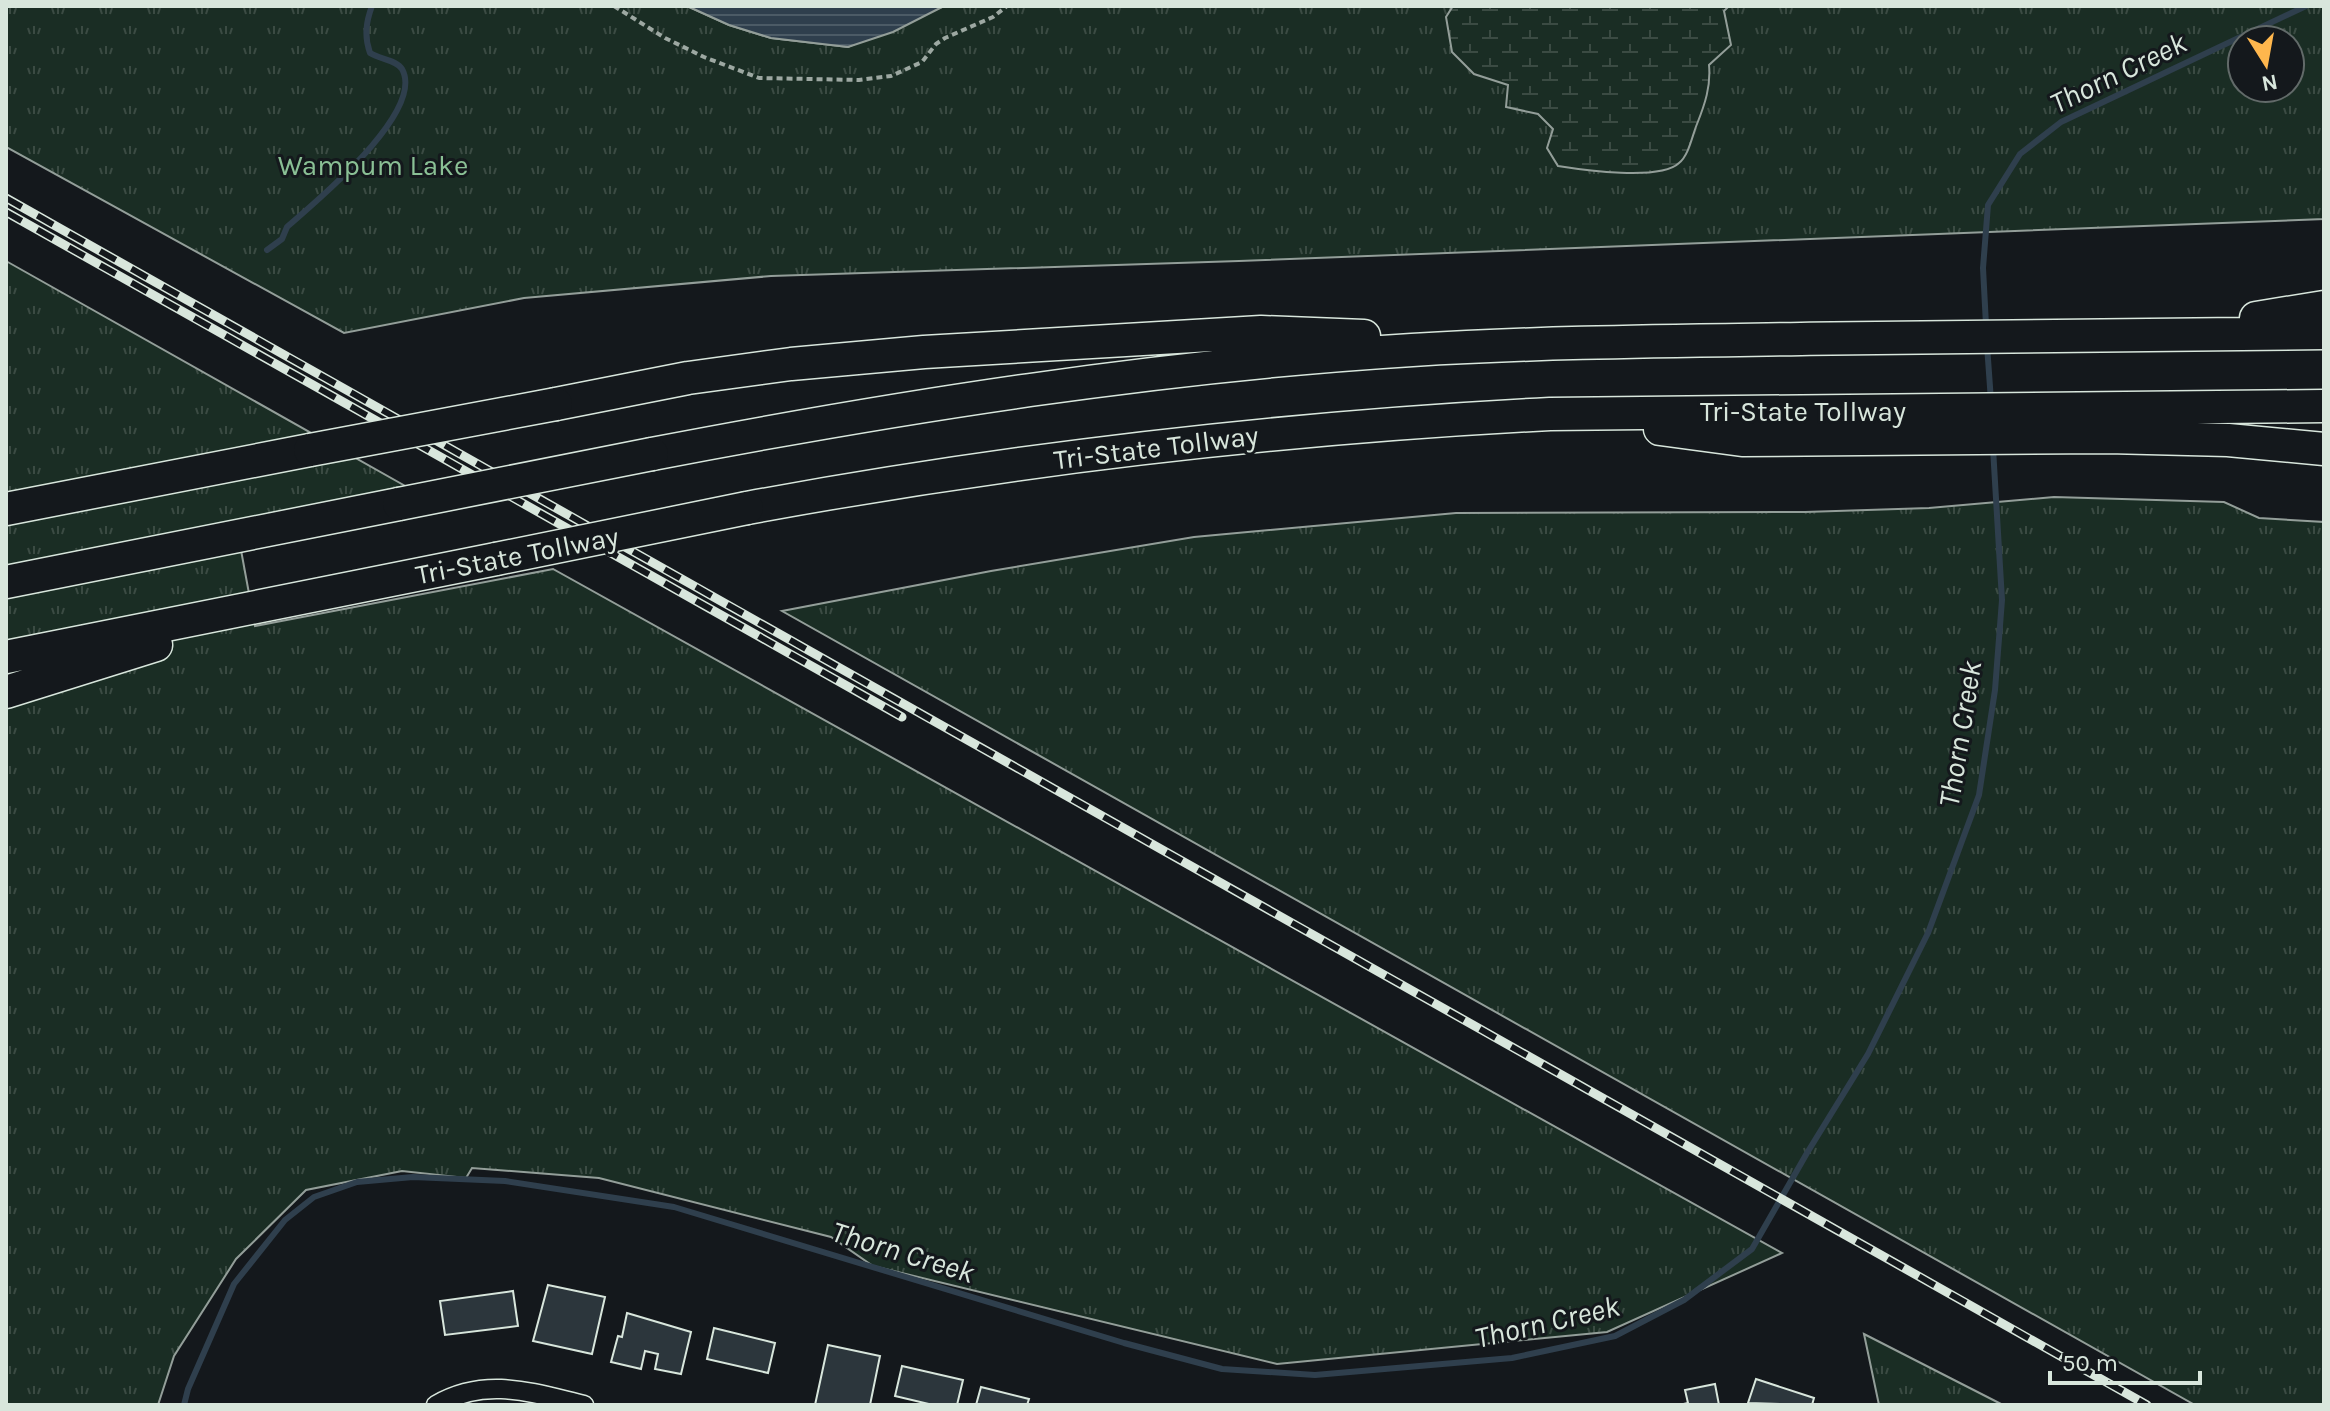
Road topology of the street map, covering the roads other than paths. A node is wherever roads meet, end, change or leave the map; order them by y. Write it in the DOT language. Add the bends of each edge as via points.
graph roads {
  1 [pos="2324,307"];
  2 [pos="2324,333"];
  3 [pos="2154,334"];
  4 [pos="1547,343"];
  5 [pos="2324,406"];
  6 [pos="2108,423"];
  7 [pos="2324,449"];
  8 [pos="13,507"];
  9 [pos="6,582"];
  10 [pos="314,596"];
  11 [pos="6,657"];
  12 [pos="6,692"];
  13 [pos="436,1405"];
  14 [pos="584,1405"];
  1 -- 3 [label="highway"];
  2 -- 3 [label="highway"];
  3 -- 4 [label="highway"];
  4 -- 8 [label="highway, bridge" via="1261,332 791,364 688,378"];
  4 -- 9 [label="highway, bridge" via="1158,372 925,404"];
  5 -- 6 [label="highway"];
  6 -- 7 [label="highway"];
  6 -- 10 [label="highway, Tri-State Tollway, bridge" via="1889,425 1742,440 1550,414 1178,443 968,470 747,508"];
  10 -- 11 [label="highway, Tri-State Tollway"];
  10 -- 12 [label="highway"];
  13 -- 14 [label="street" via="481,1389 507,1387"];
}
